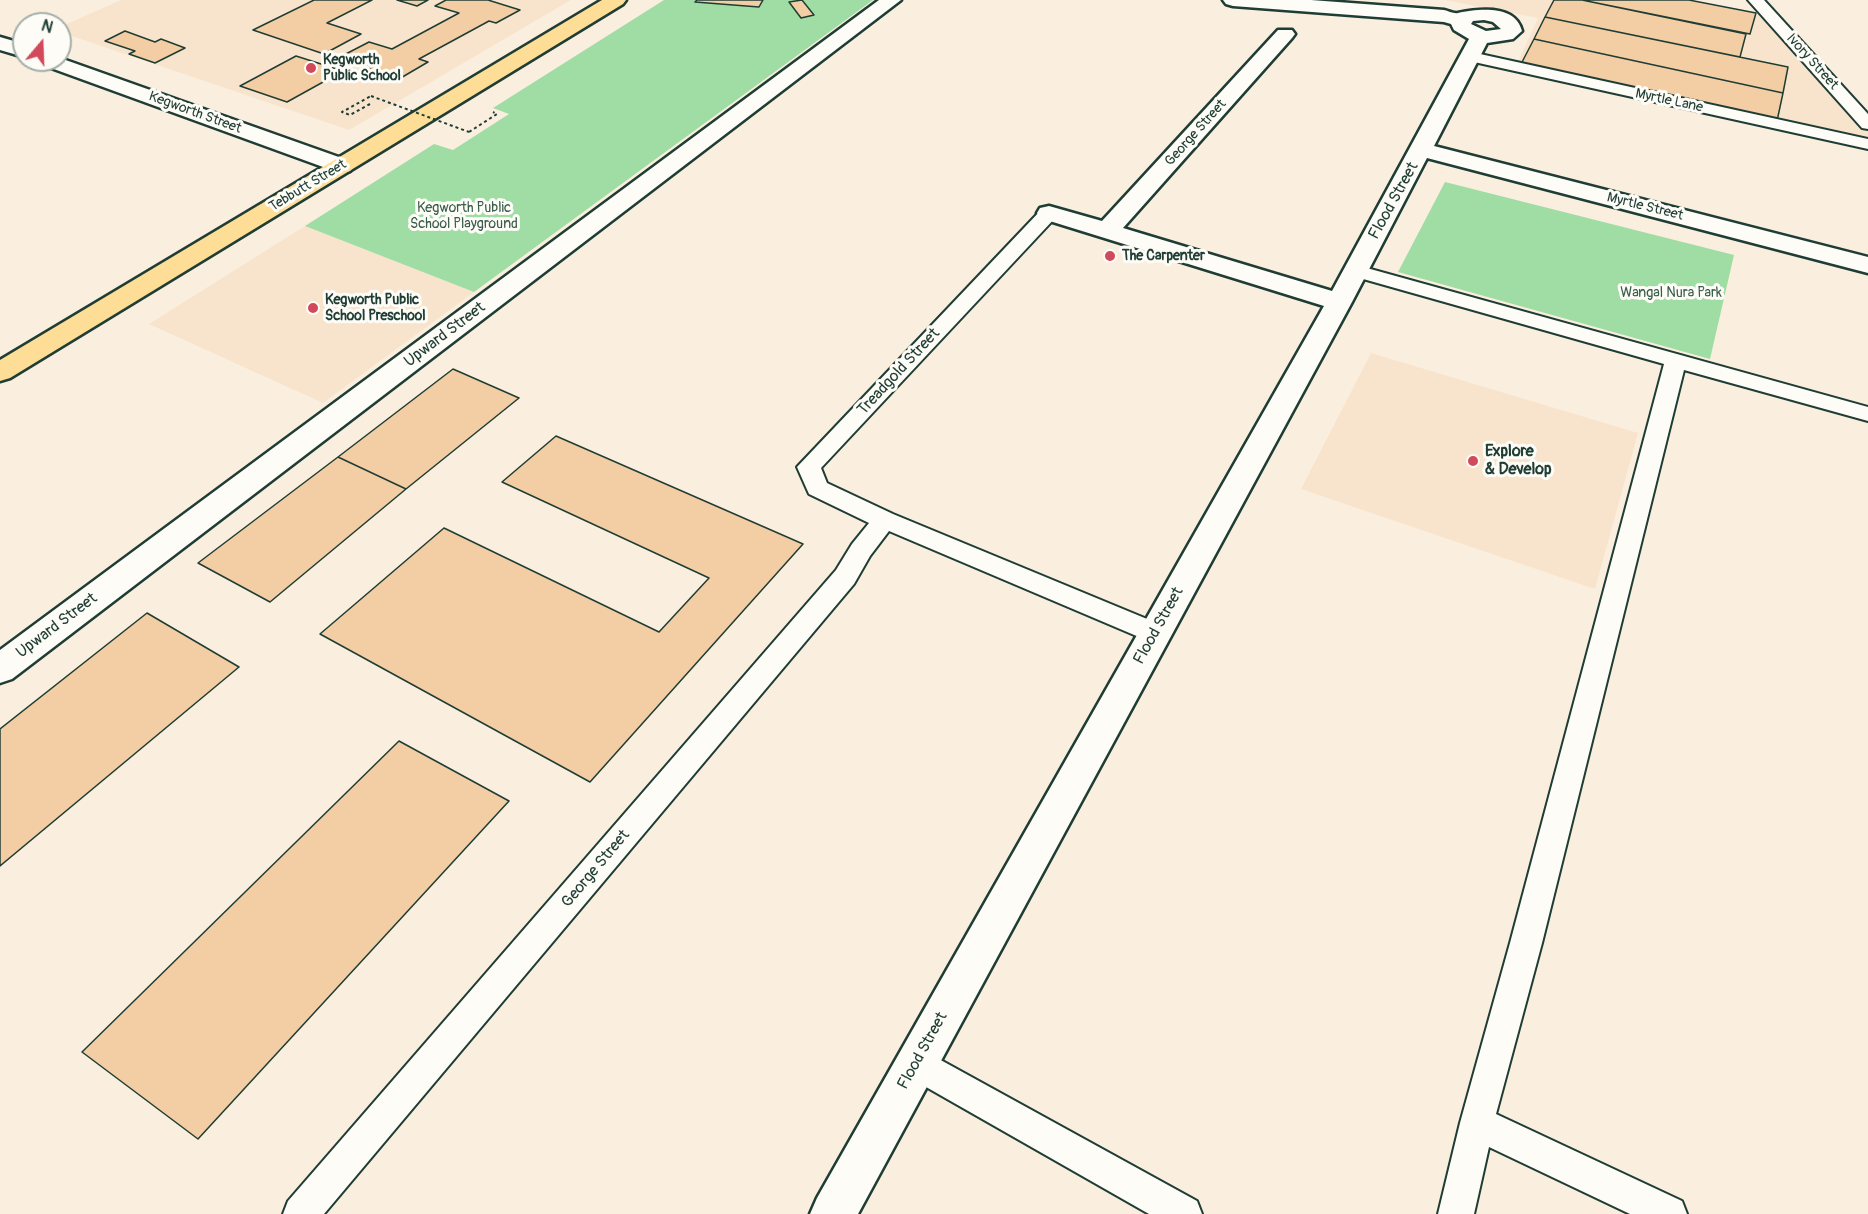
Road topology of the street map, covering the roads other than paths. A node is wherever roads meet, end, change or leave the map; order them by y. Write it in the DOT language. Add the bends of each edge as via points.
graph roads {
  1 [pos="616,0"];
  2 [pos="891,0"];
  3 [pos="1233,0"];
  4 [pos="1756,0"];
  5 [pos="1475,11"];
  6 [pos="1285,34"];
  7 [pos="1476,47"];
  8 [pos="72,69"];
  9 [pos="1868,124"];
  10 [pos="1868,144"];
  11 [pos="1422,150"];
  12 [pos="342,166"];
  13 [pos="1049,213"];
  14 [pos="1107,231"];
  15 [pos="1868,265"];
  16 [pos="1356,271"];
  17 [pos="1339,302"];
  18 [pos="1676,359"];
  19 [pos="0,372"];
  20 [pos="1868,414"];
  21 [pos="885,520"];
  22 [pos="1155,633"];
  23 [pos="0,669"];
  24 [pos="917,1063"];
  25 [pos="1477,1123"];
  26 [pos="301,1214"];
  27 [pos="833,1214"];
  28 [pos="1184,1214"];
  29 [pos="1456,1214"];
  30 [pos="1669,1214"];
  1 -- 12 [label="main road, Tebbutt Street"];
  2 -- 23 [label="street, Upward Street"];
  3 -- 5 [label="street" via="1444,16"];
  4 -- 9 [label="lane, Ivory Street"];
  5 -- 7 [label="street" via="1464,29"];
  5 -- 7 [label="street" via="1508,13 1512,28 1509,34"];
  6 -- 14 [label="street, George Street"];
  7 -- 10 [label="lane, Myrtle Lane"];
  7 -- 11 [label="street, Flood Street"];
  8 -- 12 [label="street, Kegworth Street"];
  11 -- 15 [label="street, Myrtle Street"];
  11 -- 16 [label="street, Flood Street"];
  12 -- 19 [label="main road, Tebbutt Street"];
  13 -- 14 [label="street, Treadgold Street"];
  13 -- 21 [label="lane, Treadgold Street" via="809,467 817,488"];
  14 -- 17 [label="street, Treadgold Street"];
  16 -- 17 [label="street, Flood Street"];
  16 -- 18 [label="lane"];
  17 -- 22 [label="street, Flood Street"];
  18 -- 20 [label="lane"];
  18 -- 25 [label="lane"];
  21 -- 22 [label="lane, Treadgold Street"];
  21 -- 26 [label="lane, George Street" via="845,577"];
  22 -- 24 [label="street, Flood Street"];
  24 -- 27 [label="street, Flood Street"];
  24 -- 28 [label="lane"];
  25 -- 29 [label="lane"];
  25 -- 30 [label="lane"];
}
